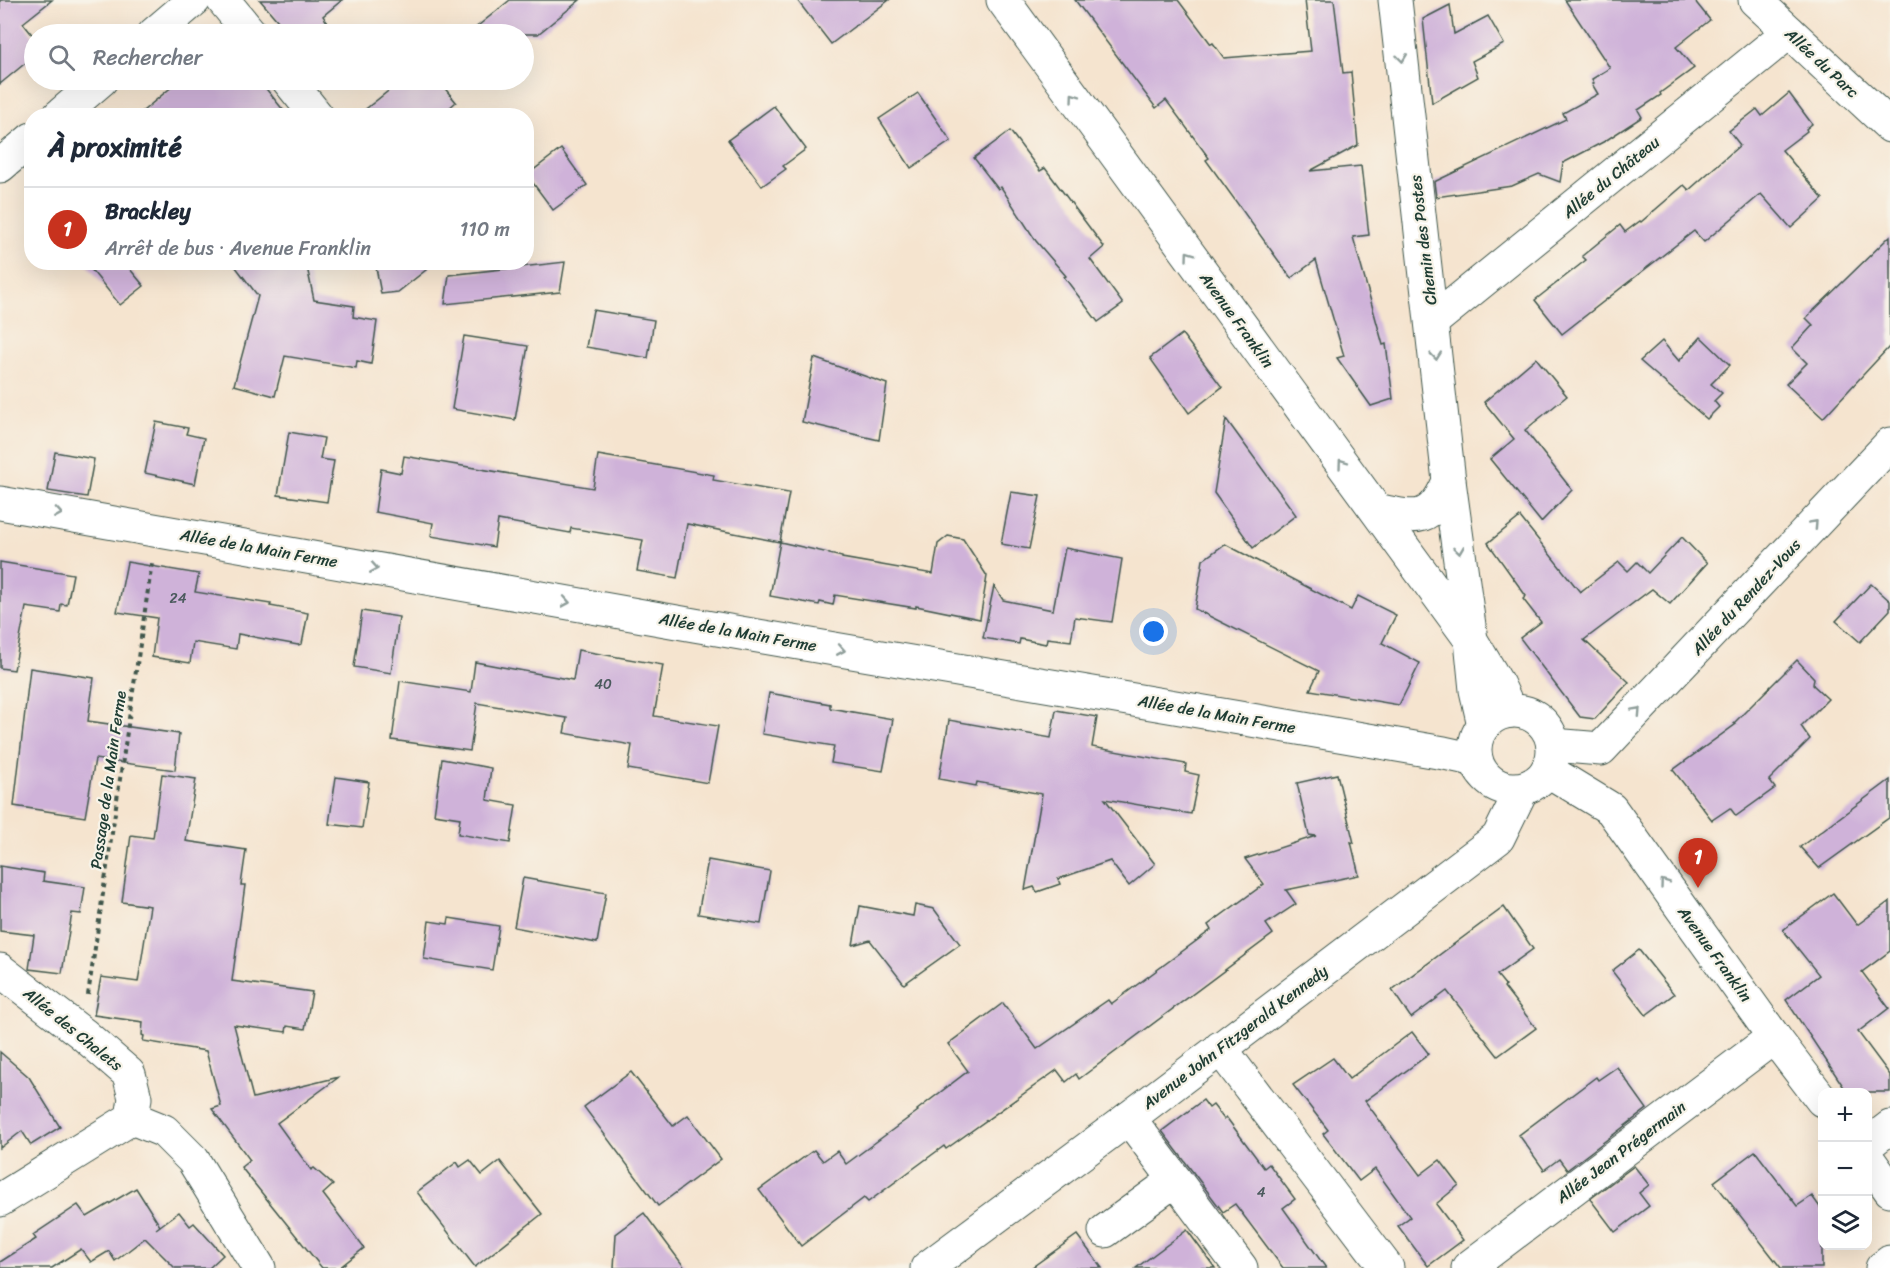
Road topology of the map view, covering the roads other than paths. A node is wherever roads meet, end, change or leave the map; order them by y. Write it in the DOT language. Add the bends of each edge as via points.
graph roads {
  1 [pos="194,0"];
  2 [pos="223,0"];
  3 [pos="1003,0"];
  4 [pos="1395,0"];
  5 [pos="1755,0"];
  6 [pos="166,24"];
  7 [pos="243,24"];
  8 [pos="1788,32"];
  9 [pos="89,90"];
  10 [pos="296,90"];
  11 [pos="68,108"];
  12 [pos="311,108"];
  13 [pos="1890,126"];
  14 [pos="24,146"];
  15 [pos="0,166"];
  16 [pos="1432,322"];
  17 [pos="1890,444"];
  18 [pos="1449,481"];
  19 [pos="0,503"];
  20 [pos="1377,510"];
  21 [pos="1471,640"];
  22 [pos="1497,718"];
  23 [pos="1601,749"];
  24 [pos="1476,760"];
  25 [pos="1541,768"];
  26 [pos="1611,809"];
  27 [pos="0,970"];
  28 [pos="1774,1036"];
  29 [pos="1220,1048"];
  30 [pos="1818,1095"];
  31 [pos="132,1118"];
  32 [pos="1129,1118"];
  33 [pos="1890,1127"];
  34 [pos="1871,1142"];
  35 [pos="1872,1165"];
  36 [pos="1175,1180"];
  37 [pos="1890,1190"];
  38 [pos="0,1200"];
  39 [pos="1105,1231"];
  40 [pos="1890,1262"];
  41 [pos="259,1268"];
  42 [pos="927,1268"];
  43 [pos="1241,1268"];
  44 [pos="1387,1268"];
  45 [pos="1468,1268"];
  46 [pos="1882,1268"];
  1 -- 6 [label="street"];
  2 -- 7 [label="street"];
  20 -- 3 [label="street, Avenue Franklin, one-way"];
  4 -- 16 [label="street, Chemin des Postes, one-way"];
  5 -- 8 [label="street, Allée du Parc"];
  8 -- 13 [label="street, Allée du Parc"];
  8 -- 16 [label="street, Allée du Château"];
  9 -- 11 [label="street"];
  10 -- 12 [label="street"];
  14 -- 15 [label="street"];
  16 -- 18 [label="street, Chemin des Postes, one-way"];
  23 -- 17 [label="street, Allée du Rendez-Vous, one-way"];
  18 -- 20 [label="street" via="1441,500 1427,512 1408,517"];
  18 -- 21 [label="street, Chemin des Postes, one-way"];
  19 -- 24 [label="street, Allée de la Main Ferme, one-way"];
  20 -- 21 [label="street, Avenue Franklin"];
  21 -- 22 [label="street, Avenue Franklin" via="1498,685"];
  22 -- 24 [label="street" via="1478,735"];
  22 -- 25 [label="street" via="1523,712 1543,724 1550,734"];
  23 -- 25 [label="street"];
  23 -- 26 [label="street" via="1597,769"];
  24 -- 25 [label="street" via="1488,780 1510,789"];
  25 -- 26 [label="street, Avenue Franklin"];
  25 -- 29 [label="street, Avenue John Fitzgerald Kennedy" via="1498,838"];
  28 -- 26 [label="street, Avenue Franklin, one-way"];
  27 -- 31 [label="street, Allée des Chalets" via="129,1074 135,1098"];
  28 -- 30 [label="street, Avenue Franklin"];
  28 -- 45 [label="street, Allée Jean Prégermain"];
  29 -- 32 [label="street, Avenue John Fitzgerald Kennedy"];
  29 -- 44 [label="street"];
  31 -- 38 [label="street"];
  31 -- 41 [label="street" via="164,1131 193,1160"];
  32 -- 36 [label="street"];
  32 -- 42 [label="street, Avenue John Fitzgerald Kennedy"];
  33 -- 34 [label="street"];
  35 -- 37 [label="street"];
  36 -- 39 [label="street"];
  36 -- 43 [label="street"];
  40 -- 46 [label="street"];
}
